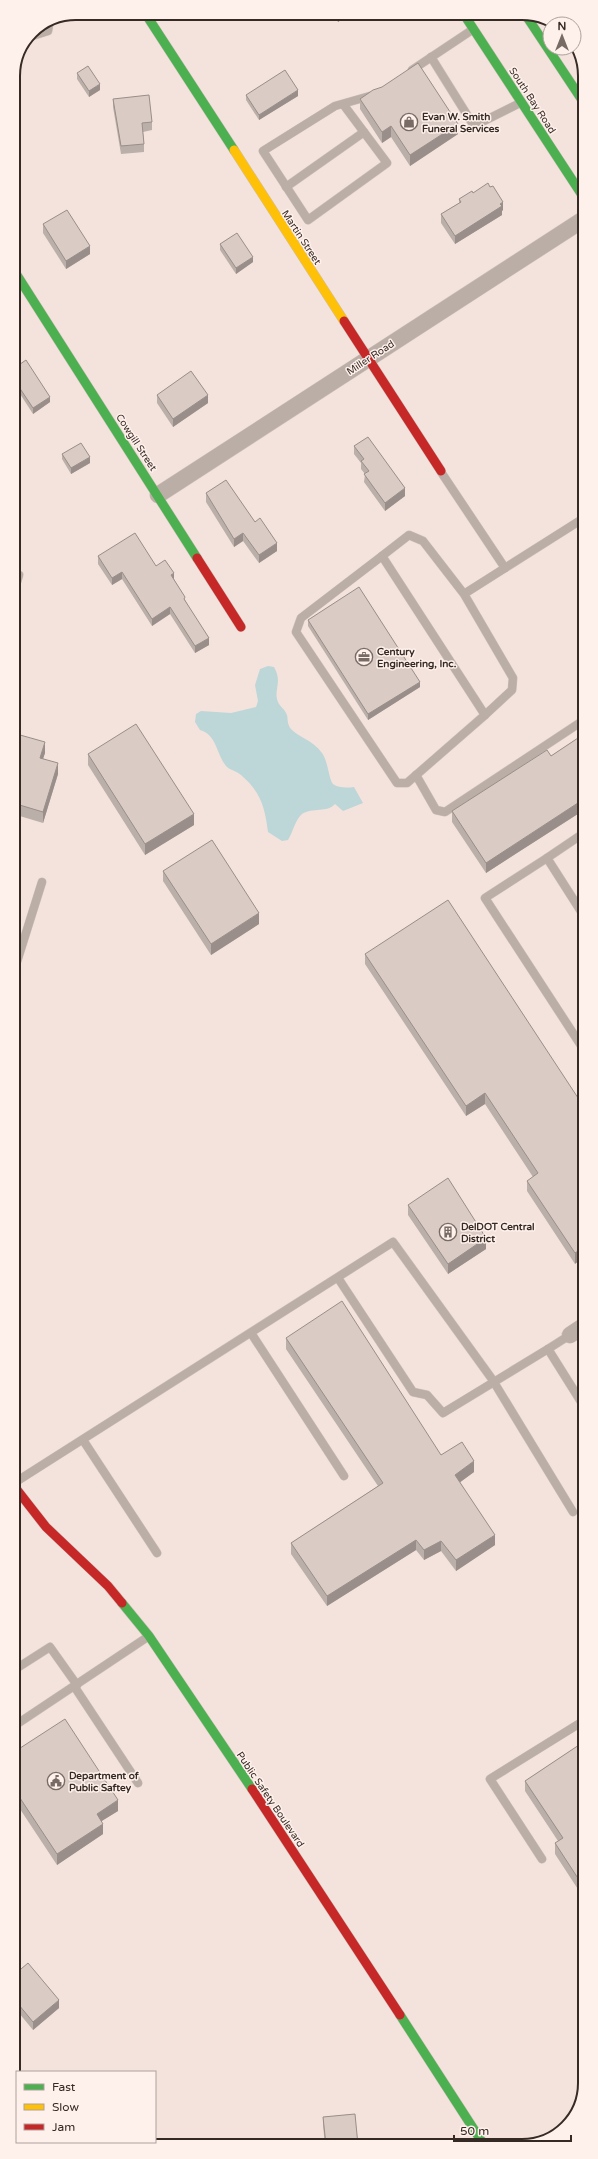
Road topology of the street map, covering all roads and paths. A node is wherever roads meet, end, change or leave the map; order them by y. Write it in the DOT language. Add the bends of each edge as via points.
graph roads {
  1 [pos="150,20"];
  2 [pos="468,20"];
  3 [pos="530,21"];
  4 [pos="538,22"];
  5 [pos="48,27"];
  6 [pos="474,29"];
  7 [pos="40,33"];
  8 [pos="541,37"];
  9 [pos="431,57"];
  10 [pos="405,75"];
  11 [pos="379,93"];
  12 [pos="578,94"];
  13 [pos="522,102"];
  14 [pos="343,104"];
  15 [pos="364,132"];
  16 [pos="286,186"];
  17 [pos="578,189"];
  18 [pos="578,223"];
  19 [pos="20,280"];
  20 [pos="367,358"];
  21 [pos="441,471"];
  22 [pos="158,495"];
  23 [pos="578,522"];
  24 [pos="382,556"];
  25 [pos="505,568"];
  26 [pos="464,594"];
  27 [pos="241,627"];
  28 [pos="485,715"];
  29 [pos="578,724"];
  30 [pos="416,775"];
  31 [pos="578,837"];
  32 [pos="547,858"];
  33 [pos="42,882"];
  34 [pos="578,907"];
  35 [pos="20,952"];
  36 [pos="578,1041"];
  37 [pos="338,1278"];
  38 [pos="578,1329"];
  39 [pos="251,1333"];
  40 [pos="570,1335"];
  41 [pos="548,1349"];
  42 [pos="494,1381"];
  43 [pos="578,1397"];
  44 [pos="83,1440"];
  45 [pos="344,1476"];
  46 [pos="20,1480"];
  47 [pos="20,1492"];
  48 [pos="573,1512"];
  49 [pos="157,1553"];
  50 [pos="149,1636"];
  51 [pos="20,1666"];
  52 [pos="75,1686"];
  53 [pos="20,1722"];
  54 [pos="578,1724"];
  55 [pos="138,1783"];
  56 [pos="542,1859"];
  57 [pos="480,2139"];
  1 -- 20 [label="main road, Martin Street"];
  2 -- 6 [label="main road, South Bay Road"];
  3 -- 8 [label="main road"];
  4 -- 8 [label="main road"];
  5 -- 7 [label="lane" via="48,30"];
  6 -- 9 [label="lane"];
  6 -- 13 [label="main road, South Bay Road"];
  8 -- 12 [label="main road"];
  9 -- 10 [label="lane"];
  9 -- 13 [label="lane" via="474,126"];
  11 -- 14 [label="lane"];
  13 -- 17 [label="main road, South Bay Road"];
  14 -- 15 [label="lane"];
  14 -- 16 [label="lane" via="335,106 263,151"];
  15 -- 16 [label="lane"];
  15 -- 16 [label="lane" via="387,162 308,220"];
  18 -- 20 [label="street, Miller Road"];
  19 -- 22 [label="main road, Cowgill Street"];
  20 -- 21 [label="main road, Martin Street"];
  20 -- 22 [label="street, Miller Road"];
  21 -- 25 [label="lane"];
  22 -- 27 [label="main road, Cowgill Street"];
  23 -- 25 [label="lane"];
  24 -- 26 [label="lane" via="409,535 423,541"];
  24 -- 28 [label="lane"];
  24 -- 30 [label="lane" via="301,618 296,632 397,783 407,783"];
  25 -- 26 [label="lane"];
  26 -- 28 [label="lane" via="513,678 512,690"];
  28 -- 30 [label="lane"];
  29 -- 30 [label="lane" via="445,812 436,810"];
  31 -- 32 [label="lane"];
  32 -- 34 [label="lane"];
  32 -- 36 [label="lane" via="485,898"];
  33 -- 35 [label="lane"];
  37 -- 39 [label="lane"];
  37 -- 42 [label="lane" via="413,1392 427,1395 443,1413"];
  37 -- 42 [label="lane" via="393,1242"];
  38 -- 40 [label="street"];
  39 -- 44 [label="lane"];
  39 -- 45 [label="lane"];
  40 -- 41 [label="lane"];
  41 -- 42 [label="lane"];
  41 -- 43 [label="lane"];
  42 -- 48 [label="lane"];
  44 -- 46 [label="lane"];
  44 -- 49 [label="lane"];
  47 -- 50 [label="main road, Public Safety Boulevard" via="46,1527 108,1586"];
  50 -- 52 [label="lane"];
  50 -- 57 [label="main road, Public Safety Boulevard"];
  51 -- 52 [label="lane" via="50,1647"];
  52 -- 53 [label="lane"];
  52 -- 55 [label="lane"];
  54 -- 56 [label="lane" via="490,1779"];
}
